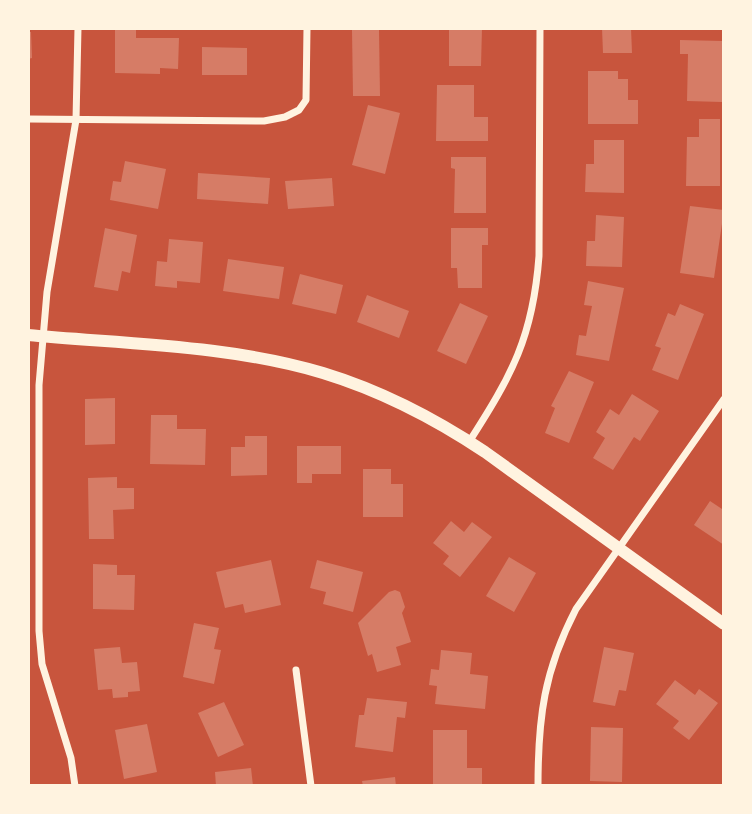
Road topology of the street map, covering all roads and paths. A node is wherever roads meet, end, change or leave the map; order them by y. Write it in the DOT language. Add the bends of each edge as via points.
graph roads {
  1 [pos="78,28"];
  2 [pos="307,28"];
  3 [pos="540,28"];
  4 [pos="28,119"];
  5 [pos="76,120"];
  6 [pos="28,335"];
  7 [pos="42,336"];
  8 [pos="724,399"];
  9 [pos="470,442"];
  10 [pos="619,548"];
  11 [pos="724,624"];
  12 [pos="296,670"];
  13 [pos="75,786"];
  14 [pos="311,786"];
  15 [pos="538,786"];
  1 -- 5 [label="street"];
  2 -- 5 [label="street" via="306,100 285,117 264,121"];
  3 -- 9 [label="street" via="536,293 515,364"];
  4 -- 5 [label="street"];
  5 -- 7 [label="street"];
  6 -- 7 [label="street"];
  7 -- 9 [label="street" via="295,365 386,396"];
  7 -- 13 [label="street" via="39,632 42,664"];
  8 -- 10 [label="street"];
  9 -- 10 [label="street"];
  10 -- 11 [label="street"];
  10 -- 15 [label="street" via="576,609 552,663 541,710"];
  12 -- 14 [label="street"];
}
